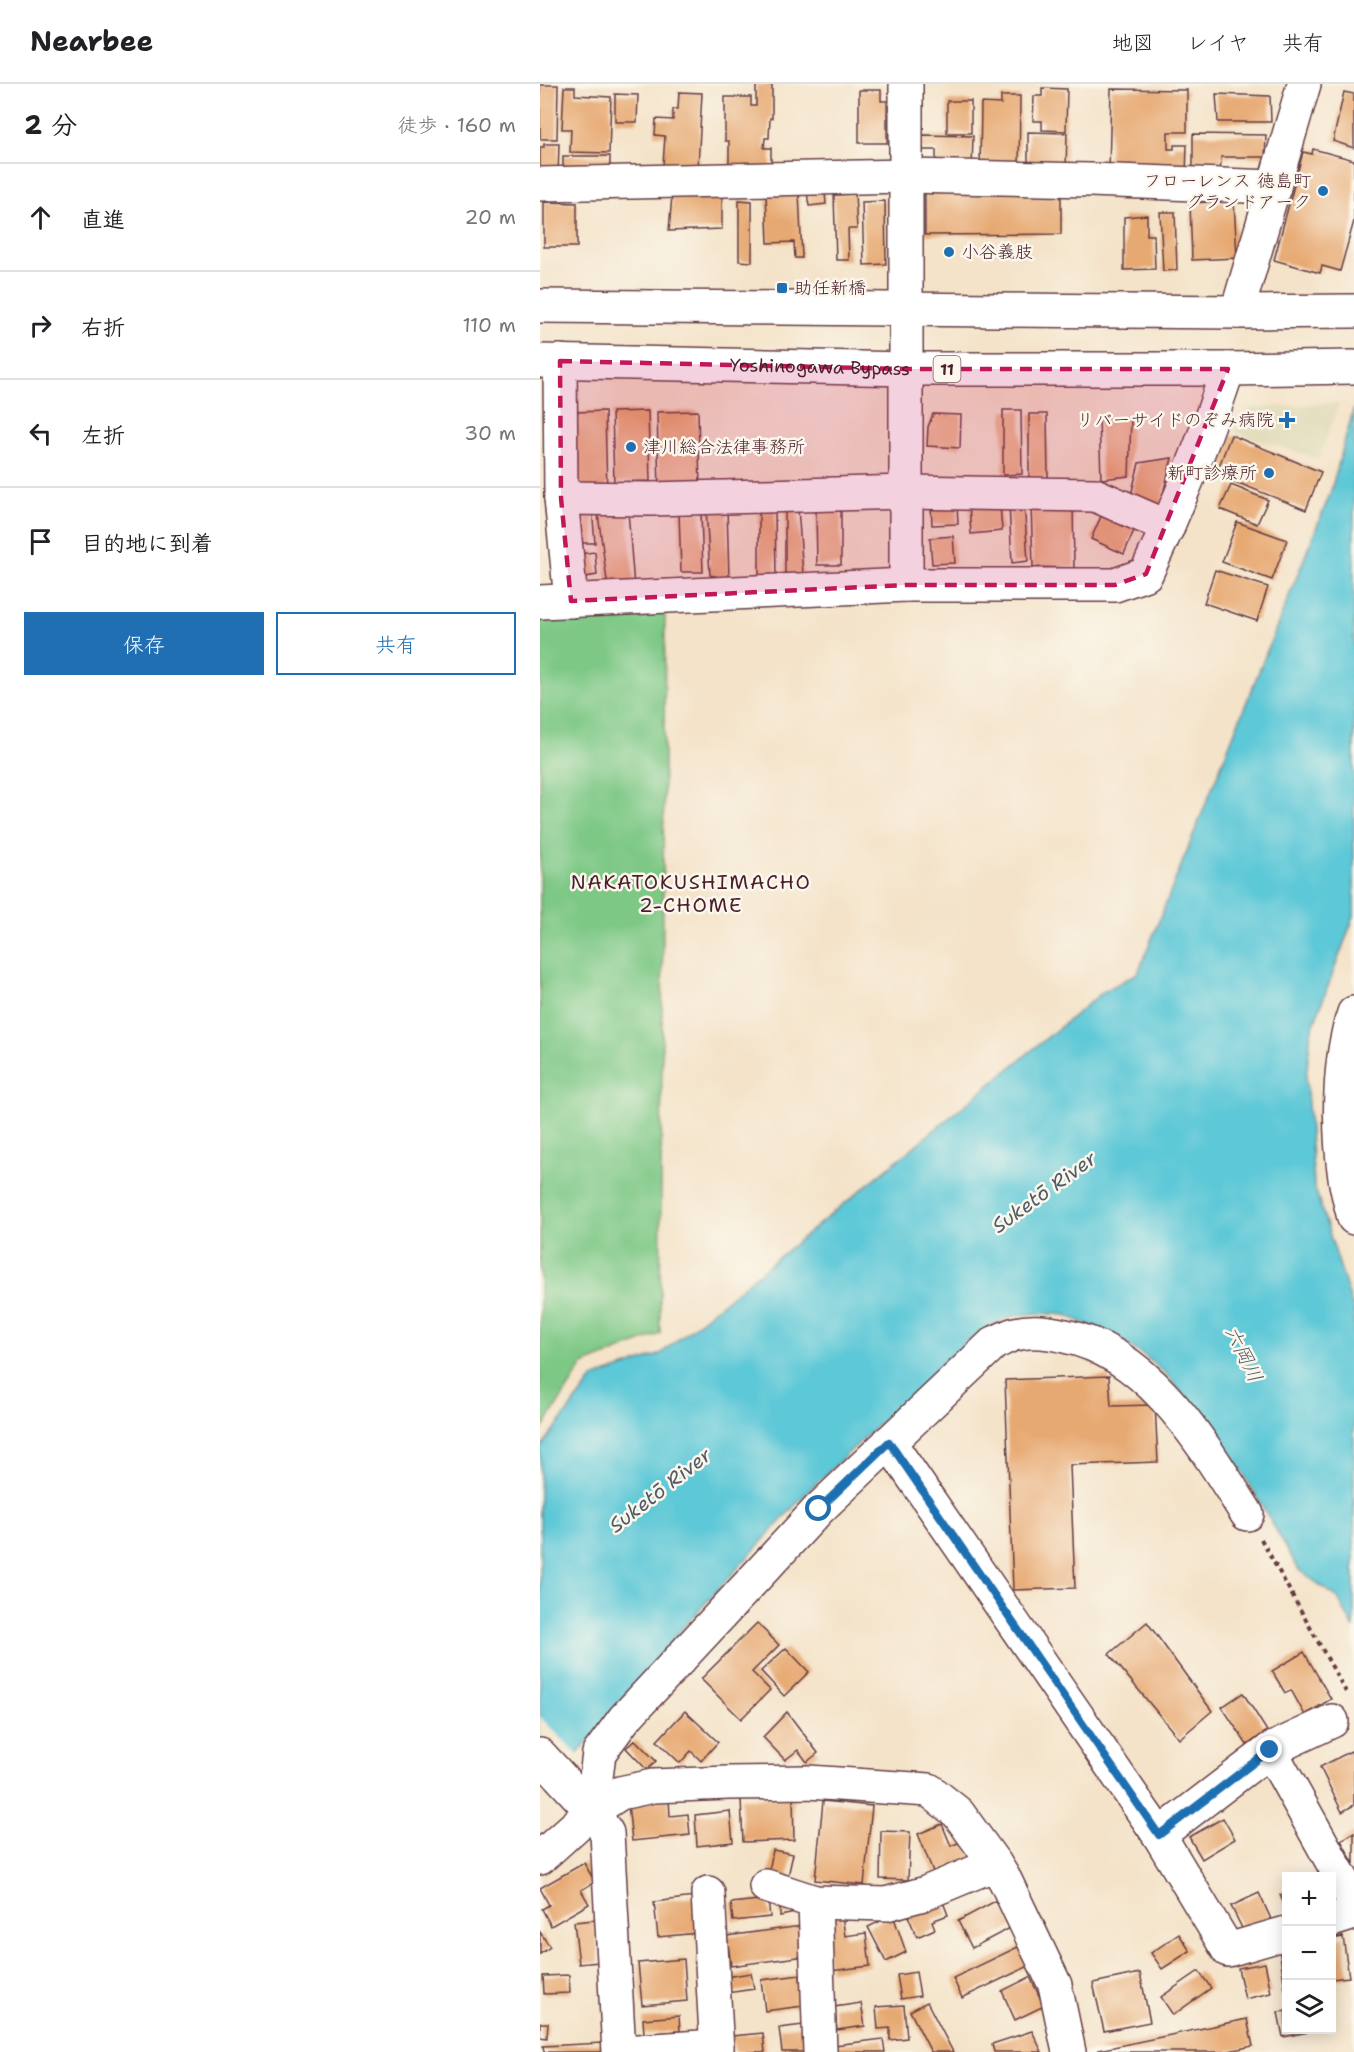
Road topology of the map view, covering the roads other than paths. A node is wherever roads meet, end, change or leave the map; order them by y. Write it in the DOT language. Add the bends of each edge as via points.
graph roads {
  1 [pos="906,84"];
  2 [pos="1304,84"];
  3 [pos="906,176"];
  4 [pos="540,184"];
  5 [pos="1274,187"];
  6 [pos="540,306"];
  7 [pos="906,310"];
  8 [pos="1354,311"];
  9 [pos="1237,312"];
  10 [pos="550,361"];
  11 [pos="1354,367"];
  12 [pos="906,369"];
  13 [pos="1228,369"];
  14 [pos="906,492"];
  15 [pos="561,498"];
  16 [pos="1168,527"];
  17 [pos="906,585"];
  18 [pos="555,601"];
  19 [pos="1354,1013"];
  20 [pos="1354,1218"];
  21 [pos="889,1442"];
  22 [pos="1247,1514"];
  23 [pos="1340,1709"];
  24 [pos="1270,1750"];
  25 [pos="540,1755"];
  26 [pos="592,1811"];
  27 [pos="1159,1835"];
  28 [pos="540,1858"];
  29 [pos="995,1864"];
  30 [pos="766,1886"];
  31 [pos="708,1893"];
  32 [pos="1354,1901"];
  33 [pos="815,1902"];
  34 [pos="1354,1913"];
  35 [pos="1336,1919"];
  36 [pos="1282,1934"];
  37 [pos="717,2049"];
  38 [pos="620,2052"];
  39 [pos="820,2052"];
  40 [pos="1069,2052"];
  1 -- 3 [label="main road"];
  2 -- 5 [label="main road"];
  3 -- 4 [label="main road"];
  3 -- 5 [label="main road"];
  3 -- 7 [label="main road"];
  5 -- 9 [label="main road"];
  6 -- 7 [label="main road"];
  7 -- 9 [label="main road"];
  7 -- 12 [label="main road"];
  8 -- 9 [label="main road"];
  10 -- 12 [label="main road, Yoshinogawa Bypass / 11"];
  10 -- 15 [label="main road"];
  11 -- 13 [label="main road, Yoshinogawa Bypass / 11"];
  12 -- 13 [label="main road, Yoshinogawa Bypass / 11"];
  12 -- 14 [label="main road"];
  13 -- 16 [label="main road"];
  14 -- 15 [label="main road"];
  14 -- 16 [label="main road" via="1095,495"];
  14 -- 17 [label="main road"];
  15 -- 18 [label="main road"];
  16 -- 17 [label="main road" via="1146,574 1115,585"];
  17 -- 18 [label="main road"];
  19 -- 20 [label="main road" via="1347,1032 1341,1129 1345,1178"];
  21 -- 22 [label="main road" via="994,1343 1016,1334 1051,1333 1100,1347 1141,1374 1162,1394 1210,1456"];
  21 -- 26 [label="main road" via="819,1509 624,1719 599,1753"];
  21 -- 27 [label="main road"];
  23 -- 24 [label="main road"];
  24 -- 27 [label="main road"];
  24 -- 32 [label="main road"];
  25 -- 26 [label="main road"];
  26 -- 28 [label="main road"];
  26 -- 29 [label="main road" via="620,1793 653,1786 808,1782 930,1790 958,1813"];
  26 -- 38 [label="main road" via="607,1833"];
  27 -- 36 [label="main road" via="1228,1950"];
  29 -- 33 [label="main road" via="923,1894 886,1904"];
  29 -- 40 [label="main road" via="1055,1985"];
  30 -- 33 [label="main road"];
  31 -- 37 [label="main road"];
  33 -- 39 [label="main road"];
  34 -- 35 [label="main road"];
  37 -- 38 [label="main road"];
}
